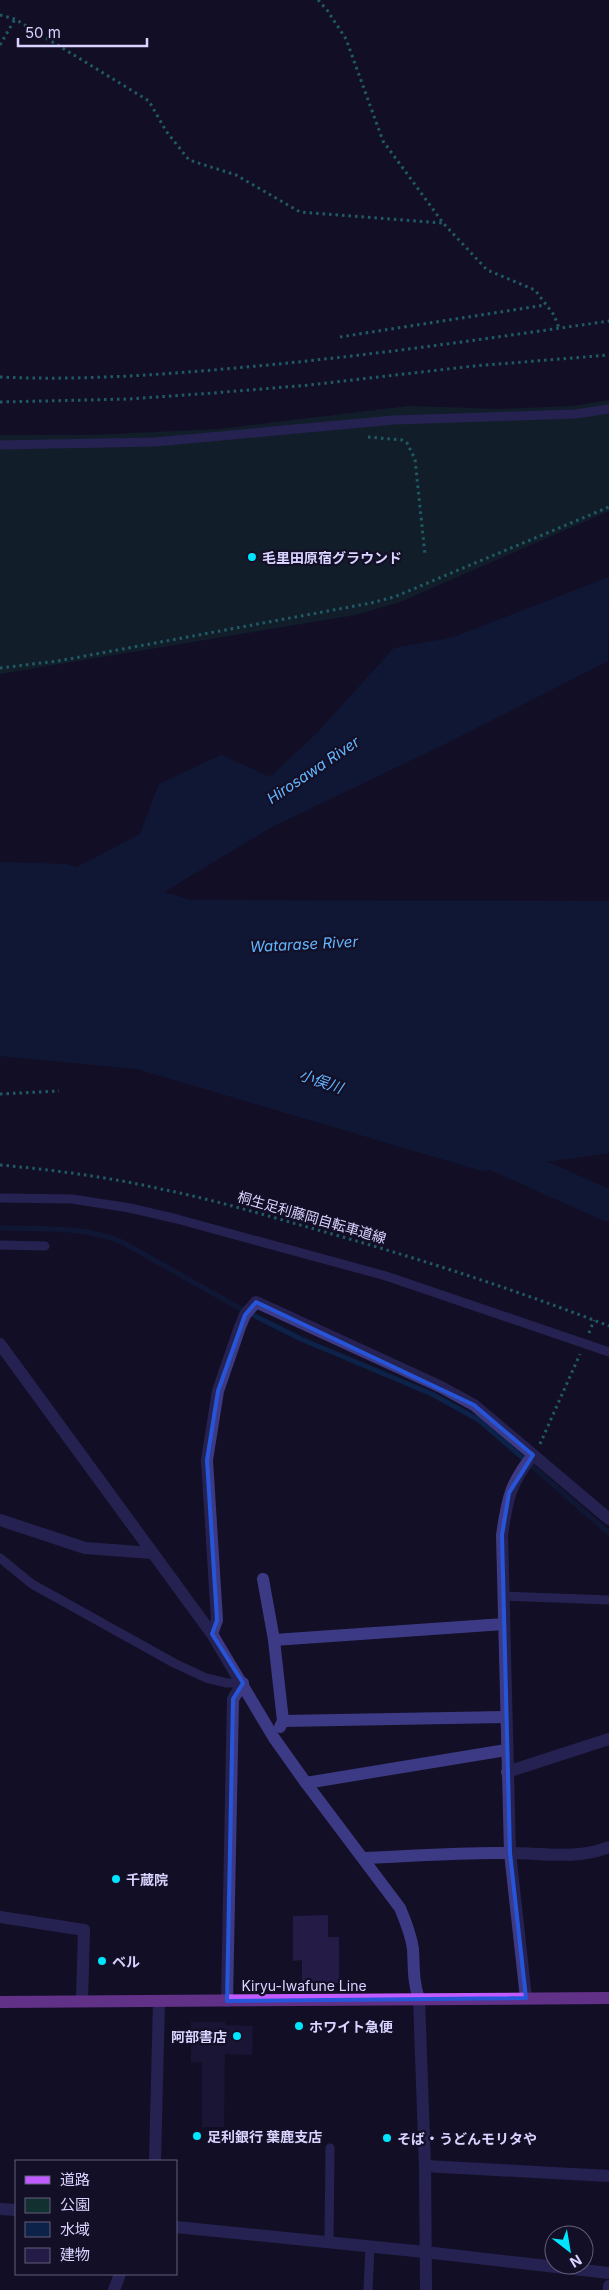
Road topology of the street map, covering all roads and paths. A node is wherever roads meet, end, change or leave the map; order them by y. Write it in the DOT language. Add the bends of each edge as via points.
graph roads {
  1 [pos="318,0"];
  2 [pos="0,15"];
  3 [pos="15,19"];
  4 [pos="0,45"];
  5 [pos="442,223"];
  6 [pos="546,304"];
  7 [pos="609,321"];
  8 [pos="559,328"];
  9 [pos="340,337"];
  10 [pos="609,355"];
  11 [pos="0,377"];
  12 [pos="0,402"];
  13 [pos="609,409"];
  14 [pos="350,424"];
  15 [pos="0,445"];
  16 [pos="609,507"];
  17 [pos="425,555"];
  18 [pos="0,668"];
  19 [pos="59,1091"];
  20 [pos="0,1094"];
  21 [pos="0,1165"];
  22 [pos="0,1198"];
  23 [pos="0,1244"];
  24 [pos="45,1246"];
  25 [pos="594,1320"];
  26 [pos="609,1326"];
  27 [pos="587,1338"];
  28 [pos="0,1344"];
  29 [pos="609,1352"];
  30 [pos="577,1363"];
  31 [pos="528,1461"];
  32 [pos="609,1519"];
  33 [pos="0,1520"];
  34 [pos="152,1553"];
  35 [pos="0,1558"];
  36 [pos="263,1579"];
  37 [pos="503,1596"];
  38 [pos="609,1600"];
  39 [pos="504,1624"];
  40 [pos="212,1634"];
  41 [pos="274,1640"];
  42 [pos="243,1683"];
  43 [pos="505,1717"];
  44 [pos="282,1721"];
  45 [pos="274,1738"];
  46 [pos="609,1739"];
  47 [pos="506,1750"];
  48 [pos="507,1772"];
  49 [pos="306,1784"];
  50 [pos="609,1847"];
  51 [pos="510,1853"];
  52 [pos="364,1858"];
  53 [pos="0,1917"];
  54 [pos="526,1998"];
  55 [pos="609,1998"];
  56 [pos="419,2000"];
  57 [pos="228,2001"];
  58 [pos="0,2002"];
  59 [pos="82,2002"];
  60 [pos="159,2002"];
  61 [pos="330,2148"];
  62 [pos="155,2160"];
  63 [pos="425,2166"];
  64 [pos="609,2176"];
  65 [pos="0,2209"];
  66 [pos="15,2210"];
  67 [pos="178,2227"];
  68 [pos="329,2242"];
  69 [pos="370,2246"];
  70 [pos="425,2252"];
  71 [pos="609,2273"];
  72 [pos="120,2275"];
  73 [pos="609,2286"];
  74 [pos="114,2290"];
  75 [pos="368,2290"];
  76 [pos="426,2290"];
  77 [pos="609,2290"];
  1 -- 5 [label="path" via="346,40 383,141"];
  2 -- 3 [label="path"];
  3 -- 4 [label="path"];
  3 -- 5 [label="path" via="149,102 166,132 189,160 236,175 300,212"];
  5 -- 6 [label="path" via="487,270 535,290"];
  6 -- 8 [label="path"];
  6 -- 9 [label="path"];
  7 -- 8 [label="path"];
  8 -- 11 [label="path" via="410,349 215,370 131,376"];
  10 -- 12 [label="path" via="213,393"];
  13 -- 14 [label="lane" via="576,414"];
  14 -- 15 [label="lane" via="155,442"];
  14 -- 17 [label="path" via="363,436 407,443 415,459"];
  16 -- 18 [label="path" via="371,604"];
  19 -- 20 [label="path"];
  21 -- 25 [label="path, 桐生足利藤岡自転車道線" via="99,1177 260,1214 387,1250"];
  22 -- 29 [label="lane" via="72,1199 177,1219 386,1276"];
  23 -- 24 [label="lane"];
  25 -- 26 [label="path, 桐生足利藤岡自転車道線"];
  25 -- 27 [label="path"];
  28 -- 34 [label="street"];
  30 -- 31 [label="path" via="539,1448"];
  31 -- 32 [label="street"];
  31 -- 37 [label="street" via="508,1493 502,1535"];
  31 -- 40 [label="street" via="474,1405 256,1302 245,1315 218,1391 207,1460 217,1620"];
  33 -- 34 [label="street" via="85,1548"];
  34 -- 40 [label="street"];
  35 -- 42 [label="lane" via="32,1584 174,1663 206,1678"];
  36 -- 41 [label="street"];
  37 -- 38 [label="lane"];
  37 -- 39 [label="street"];
  39 -- 41 [label="street"];
  39 -- 43 [label="street"];
  40 -- 42 [label="street"];
  41 -- 44 [label="street"];
  42 -- 45 [label="street"];
  42 -- 57 [label="street" via="233,1699"];
  43 -- 44 [label="street"];
  43 -- 47 [label="street"];
  44 -- 45 [label="street"];
  45 -- 49 [label="street"];
  46 -- 48 [label="street"];
  47 -- 48 [label="street"];
  47 -- 49 [label="street"];
  48 -- 51 [label="street"];
  49 -- 52 [label="street"];
  50 -- 51 [label="street" via="592,1854"];
  51 -- 52 [label="street"];
  51 -- 54 [label="street"];
  52 -- 56 [label="street" via="400,1908 409,1928 414,1984"];
  53 -- 59 [label="street" via="84,1930"];
  54 -- 55 [label="main road, Kiryu-Iwafune Line"];
  54 -- 56 [label="main road, Kiryu-Iwafune Line"];
  56 -- 57 [label="main road, Kiryu-Iwafune Line"];
  56 -- 63 [label="street"];
  57 -- 60 [label="main road, Kiryu-Iwafune Line"];
  58 -- 59 [label="main road, Kiryu-Iwafune Line"];
  59 -- 60 [label="main road, Kiryu-Iwafune Line"];
  60 -- 62 [label="street"];
  61 -- 68 [label="lane"];
  63 -- 64 [label="street"];
  63 -- 70 [label="street"];
  65 -- 66 [label="street"];
  67 -- 68 [label="street"];
  68 -- 69 [label="street"];
  69 -- 70 [label="street"];
  69 -- 75 [label="lane"];
  70 -- 71 [label="street"];
  70 -- 76 [label="street"];
  72 -- 74 [label="street"];
  73 -- 77 [label="street"];
}
